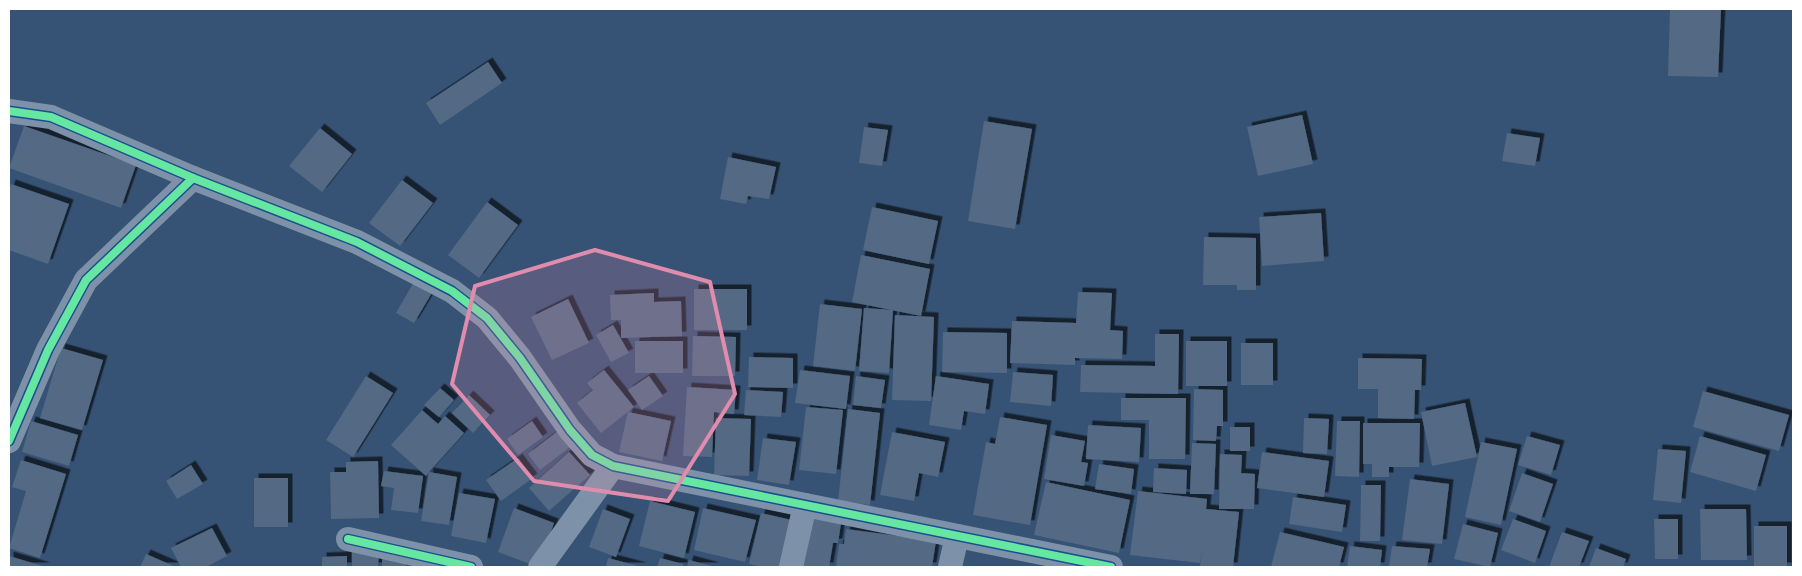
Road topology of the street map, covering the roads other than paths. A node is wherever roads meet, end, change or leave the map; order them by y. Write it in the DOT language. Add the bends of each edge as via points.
graph roads {
  1 [pos="9,111"];
  2 [pos="193,178"];
  3 [pos="9,441"];
  4 [pos="613,466"];
  5 [pos="805,505"];
  6 [pos="958,536"];
  7 [pos="348,539"];
  8 [pos="472,567"];
  9 [pos="540,567"];
  10 [pos="790,567"];
  11 [pos="950,567"];
  12 [pos="1111,567"];
  1 -- 2 [label="street" via="51,117"];
  2 -- 3 [label="street" via="86,280 48,350"];
  2 -- 4 [label="street" via="357,242 452,291 487,318 592,455"];
  4 -- 5 [label="street"];
  4 -- 9 [label="street"];
  5 -- 6 [label="street"];
  5 -- 10 [label="street"];
  6 -- 11 [label="street"];
  6 -- 12 [label="street"];
  7 -- 8 [label="street"];
}
